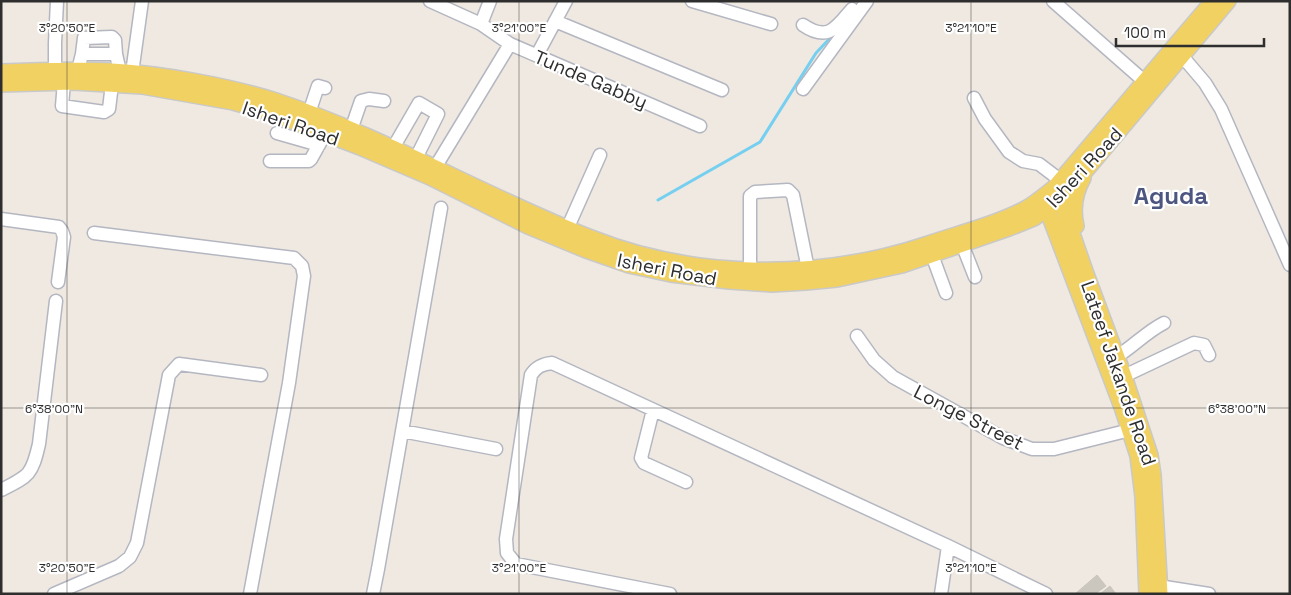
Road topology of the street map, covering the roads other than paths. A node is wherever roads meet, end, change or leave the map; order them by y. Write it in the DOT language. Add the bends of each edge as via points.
graph roads {
  1 [pos="57,1"];
  2 [pos="142,1"];
  3 [pos="430,1"];
  4 [pos="490,1"];
  5 [pos="566,1"];
  6 [pos="692,1"];
  7 [pos="858,1"];
  8 [pos="867,1"];
  9 [pos="1053,1"];
  10 [pos="1228,1"];
  11 [pos="1211,2"];
  12 [pos="555,21"];
  13 [pos="481,24"];
  14 [pos="771,24"];
  15 [pos="803,25"];
  16 [pos="510,44"];
  17 [pos="537,55"];
  18 [pos="1182,56"];
  19 [pos="78,70"];
  20 [pos="1,72"];
  21 [pos="59,76"];
  22 [pos="121,76"];
  23 [pos="1144,81"];
  24 [pos="1,84"];
  25 [pos="325,88"];
  26 [pos="803,89"];
  27 [pos="722,90"];
  28 [pos="974,98"];
  29 [pos="384,101"];
  30 [pos="272,106"];
  31 [pos="309,113"];
  32 [pos="700,126"];
  33 [pos="351,130"];
  34 [pos="277,133"];
  35 [pos="322,140"];
  36 [pos="393,148"];
  37 [pos="600,155"];
  38 [pos="416,158"];
  39 [pos="270,161"];
  40 [pos="1090,165"];
  41 [pos="436,166"];
  42 [pos="1053,194"];
  43 [pos="441,208"];
  44 [pos="1,219"];
  45 [pos="568,227"];
  46 [pos="94,233"];
  47 [pos="962,244"];
  48 [pos="932,255"];
  49 [pos="1290,265"];
  50 [pos="808,269"];
  51 [pos="750,270"];
  52 [pos="1086,274"];
  53 [pos="975,277"];
  54 [pos="58,282"];
  55 [pos="946,293"];
  56 [pos="56,301"];
  57 [pos="1164,323"];
  58 [pos="857,336"];
  59 [pos="1209,355"];
  60 [pos="1116,357"];
  61 [pos="261,375"];
  62 [pos="1124,376"];
  63 [pos="653,410"];
  64 [pos="1130,430"];
  65 [pos="402,432"];
  66 [pos="496,449"];
  67 [pos="686,482"];
  68 [pos="1,490"];
  69 [pos="948,546"];
  70 [pos="1153,589"];
  71 [pos="54,594"];
  72 [pos="250,594"];
  73 [pos="373,594"];
  74 [pos="670,594"];
  75 [pos="941,594"];
  76 [pos="1046,594"];
  77 [pos="1209,594"];
  1 -- 21 [label="street" via="55,43"];
  2 -- 22 [label="street"];
  3 -- 13 [label="street, Tunde Gabby"];
  4 -- 13 [label="street"];
  5 -- 12 [label="street"];
  6 -- 14 [label="street"];
  7 -- 15 [label="street" via="830,32 814,32"];
  8 -- 26 [label="street"];
  9 -- 23 [label="street"];
  10 -- 18 [label="main road, Isheri Road"];
  11 -- 23 [label="main road, Isheri Road"];
  12 -- 17 [label="street"];
  12 -- 27 [label="street"];
  13 -- 16 [label="street, Tunde Gabby"];
  16 -- 17 [label="street, Tunde Gabby"];
  16 -- 41 [label="street"];
  17 -- 32 [label="street, Tunde Gabby"];
  18 -- 40 [label="main road, Isheri Road"];
  18 -- 49 [label="street" via="1205,83 1221,109"];
  19 -- 21 [label="main road, Isheri Road"];
  19 -- 22 [label="main road, Isheri Road"];
  19 -- 22 [label="street" via="84,38 114,38"];
  20 -- 21 [label="main road, Isheri Road"];
  21 -- 22 [label="main road, Isheri Road"];
  21 -- 22 [label="street" via="62,106 104,112 109,109"];
  21 -- 24 [label="main road, Isheri Road"];
  22 -- 30 [label="main road, Isheri Road" via="142,86"];
  22 -- 30 [label="main road, Isheri Road" via="237,90"];
  23 -- 42 [label="main road, Isheri Road"];
  25 -- 31 [label="street" via="318,86"];
  28 -- 42 [label="street" via="1009,152 1023,161 1038,164"];
  29 -- 33 [label="street" via="361,101"];
  30 -- 31 [label="main road, Isheri Road"];
  30 -- 35 [label="main road, Isheri Road"];
  31 -- 33 [label="main road, Isheri Road"];
  33 -- 36 [label="main road, Isheri Road"];
  34 -- 35 [label="street"];
  35 -- 39 [label="street" via="309,161"];
  35 -- 48 [label="main road, Isheri Road" via="360,147 586,250 629,265 672,274 772,284 806,282 872,273"];
  36 -- 38 [label="main road, Isheri Road"];
  36 -- 38 [label="street" via="419,103 438,114"];
  37 -- 45 [label="street"];
  38 -- 41 [label="main road, Isheri Road"];
  40 -- 42 [label="main road, Isheri Road"];
  40 -- 52 [label="main road" via="1074,201"];
  41 -- 45 [label="main road, Isheri Road"];
  42 -- 47 [label="main road, Isheri Road" via="1034,218"];
  42 -- 50 [label="main road, Isheri Road" via="1005,218 899,254"];
  42 -- 52 [label="main road, Lateef Jakande Road"];
  42 -- 64 [label="main road, Lateef Jakande Road"];
  43 -- 65 [label="street"];
  44 -- 54 [label="street" via="58,227 62,231"];
  45 -- 51 [label="main road, Isheri Road" via="633,252 711,267"];
  46 -- 72 [label="street" via="294,258 302,266 304,276 289,384"];
  47 -- 48 [label="main road, Isheri Road"];
  47 -- 53 [label="street"];
  48 -- 55 [label="street"];
  50 -- 51 [label="main road, Isheri Road"];
  50 -- 51 [label="street" via="793,195 788,190 756,192 750,196"];
  52 -- 60 [label="main road, Lateef Jakande Road"];
  56 -- 68 [label="street" via="34,464 24,478"];
  57 -- 60 [label="street"];
  58 -- 64 [label="street, Longe Street" via="874,360 893,377 1003,438 1032,449 1054,449"];
  59 -- 62 [label="street" via="1204,345 1194,343"];
  60 -- 62 [label="main road, Lateef Jakande Road"];
  61 -- 71 [label="street" via="179,364 174,369 169,376 136,543 130,557 119,566"];
  62 -- 70 [label="main road, Lateef Jakande Road" via="1152,468"];
  63 -- 67 [label="street" via="641,458 644,463"];
  63 -- 69 [label="street"];
  63 -- 74 [label="street" via="552,363 536,368 531,376 518,454 506,539 507,553 516,564"];
  64 -- 70 [label="main road, Lateef Jakande Road" via="1138,456"];
  65 -- 66 [label="street"];
  65 -- 73 [label="street"];
  69 -- 75 [label="street"];
  69 -- 76 [label="street"];
  70 -- 77 [label="street"];
}
